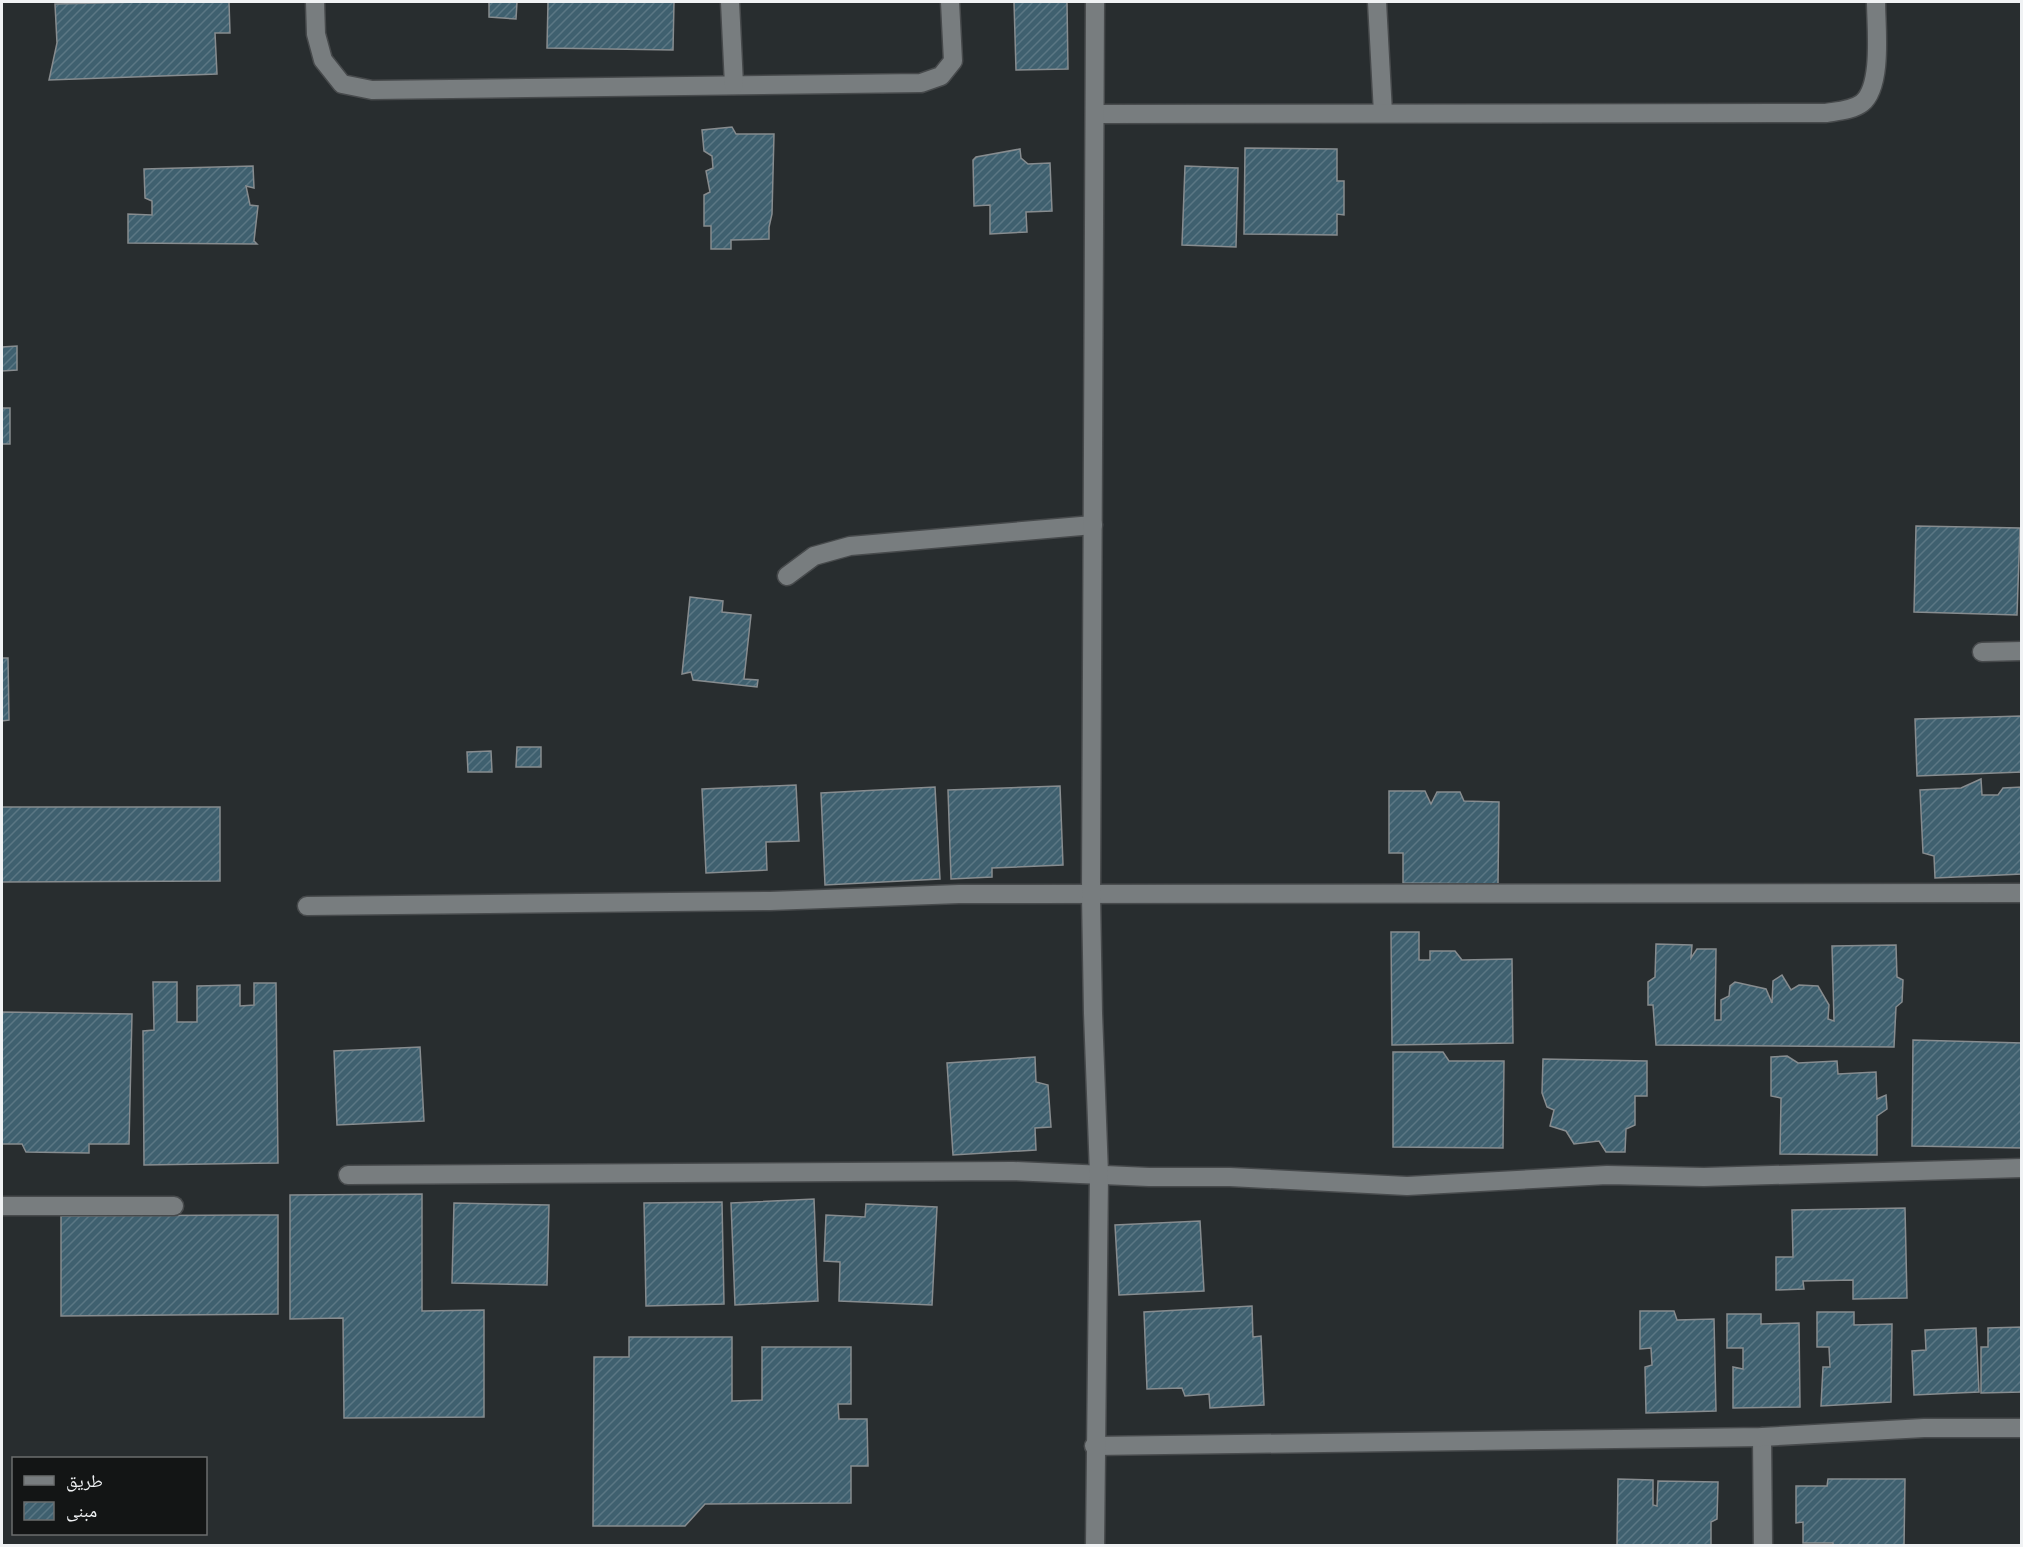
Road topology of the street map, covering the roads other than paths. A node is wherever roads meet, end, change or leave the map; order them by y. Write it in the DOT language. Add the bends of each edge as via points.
graph roads {
  1 [pos="315,2"];
  2 [pos="730,2"];
  3 [pos="950,2"];
  4 [pos="1095,2"];
  5 [pos="1377,2"];
  6 [pos="1876,2"];
  7 [pos="734,85"];
  8 [pos="1383,113"];
  9 [pos="1095,114"];
  10 [pos="1093,525"];
  11 [pos="787,576"];
  12 [pos="2022,651"];
  13 [pos="1982,652"];
  14 [pos="2022,893"];
  15 [pos="1091,895"];
  16 [pos="307,906"];
  17 [pos="2022,1168"];
  18 [pos="1099,1174"];
  19 [pos="348,1175"];
  20 [pos="2,1206"];
  21 [pos="174,1206"];
  22 [pos="2022,1428"];
  23 [pos="1762,1437"];
  24 [pos="1094,1446"];
  25 [pos="1095,1545"];
  26 [pos="1763,1545"];
  1 -- 7 [label="street" via="316,34 323,60 342,84 372,90"];
  2 -- 7 [label="street"];
  3 -- 7 [label="street" via="953,61 941,76 921,83"];
  4 -- 9 [label="street"];
  5 -- 8 [label="street"];
  6 -- 8 [label="street" via="1874,85 1863,102 1849,109 1826,113"];
  8 -- 9 [label="street"];
  9 -- 10 [label="street"];
  10 -- 11 [label="street" via="850,546 814,556"];
  10 -- 15 [label="street"];
  12 -- 13 [label="street"];
  14 -- 15 [label="street"];
  15 -- 16 [label="street"];
  15 -- 18 [label="street"];
  17 -- 18 [label="street" via="1704,1178 1607,1175 1407,1186"];
  18 -- 19 [label="street" via="1013,1171"];
  18 -- 24 [label="street"];
  20 -- 21 [label="street"];
  22 -- 23 [label="street" via="1924,1428"];
  23 -- 24 [label="street"];
  23 -- 26 [label="street"];
  24 -- 25 [label="street"];
}
